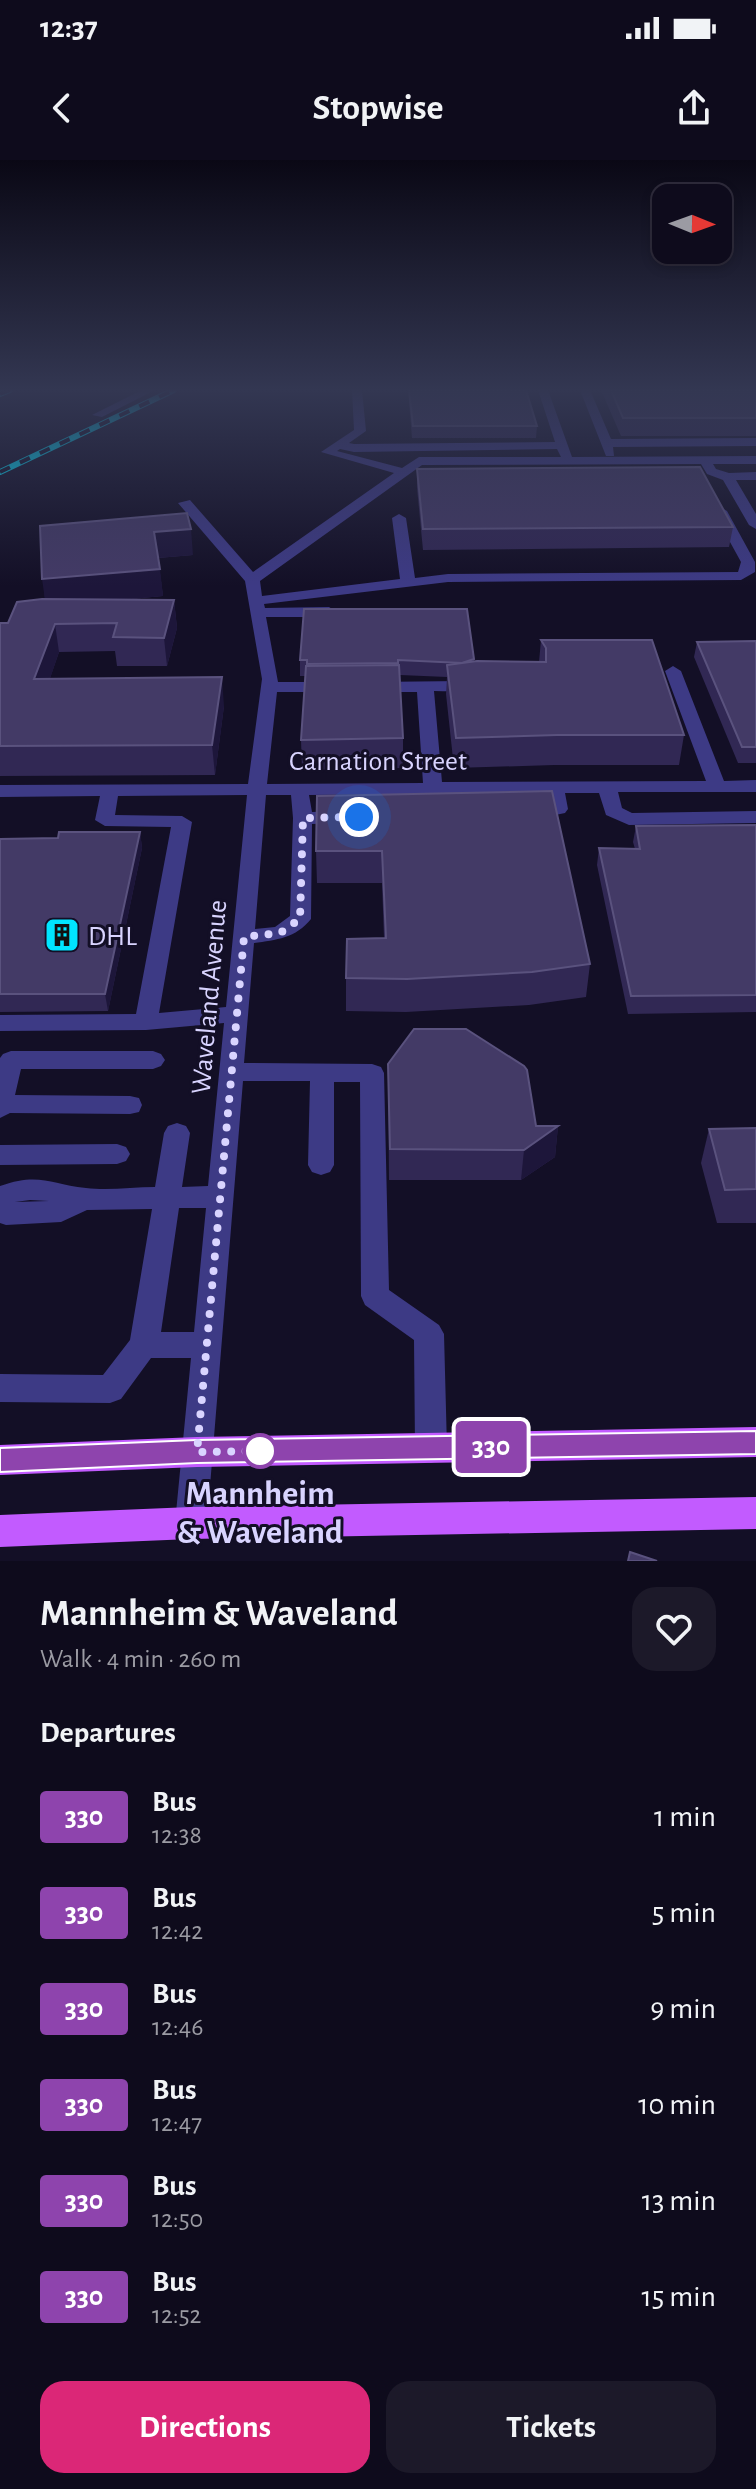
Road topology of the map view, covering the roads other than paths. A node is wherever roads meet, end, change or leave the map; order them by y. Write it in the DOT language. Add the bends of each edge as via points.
graph roads {
  1 [pos="340,455"];
  2 [pos="565,455"];
  3 [pos="612,455"];
  4 [pos="539,460"];
  5 [pos="567,460"];
  6 [pos="614,460"];
  7 [pos="756,460"];
  8 [pos="404,472"];
  9 [pos="756,476"];
  10 [pos="707,477"];
  11 [pos="728,477"];
  12 [pos="545,478"];
  13 [pos="185,503"];
  14 [pos="399,518"];
  15 [pos="756,525"];
  16 [pos="408,583"];
  17 [pos="255,598"];
  18 [pos="340,612"];
  19 [pos="673,671"];
  20 [pos="487,678"];
  21 [pos="425,686"];
  22 [pos="269,687"];
  23 [pos="607,786"];
  24 [pos="717,786"];
  25 [pos="756,786"];
  26 [pos="426,787"];
  27 [pos="555,787"];
  28 [pos="257,788"];
  29 [pos="299,788"];
  30 [pos="110,790"];
  31 [pos="0,791"];
  32 [pos="509,801"];
  33 [pos="419,808"];
  34 [pos="359,817"];
  35 [pos="756,817"];
  36 [pos="303,818"];
  37 [pos="244,937"];
  38 [pos="237,1014"];
  39 [pos="146,1022"];
  40 [pos="0,1023"];
  41 [pos="6,1060"];
  42 [pos="153,1060"];
  43 [pos="232,1072"];
  44 [pos="322,1073"];
  45 [pos="130,1105"];
  46 [pos="0,1106"];
  47 [pos="177,1133"];
  48 [pos="117,1154"];
  49 [pos="0,1155"];
  50 [pos="321,1165"];
  51 [pos="220,1197"];
  52 [pos="0,1198"];
  53 [pos="168,1198"];
  54 [pos="84,1199"];
  55 [pos="0,1209"];
  56 [pos="144,1345"];
  57 [pos="207,1345"];
  58 [pos="0,1388"];
  59 [pos="756,1442"];
  60 [pos="431,1448"];
  61 [pos="197,1452"];
  62 [pos="6,1459"];
  63 [pos="756,1513"];
  64 [pos="191,1523"];
  65 [pos="0,1531"];
  1 -- 8 [label="street"];
  2 -- 5 [label="street"];
  3 -- 6 [label="street"];
  4 -- 5 [label="street"];
  4 -- 8 [label="street" via="419,461"];
  4 -- 12 [label="street"];
  5 -- 6 [label="street"];
  6 -- 10 [label="street"];
  7 -- 10 [label="street"];
  8 -- 17 [label="street"];
  9 -- 11 [label="street"];
  10 -- 11 [label="street"];
  10 -- 16 [label="street" via="748,562 748,572 741,576 448,578"];
  11 -- 15 [label="street"];
  13 -- 17 [label="street"];
  14 -- 16 [label="street"];
  16 -- 17 [label="street"];
  17 -- 18 [label="street"];
  17 -- 22 [label="street, Waveland Avenue"];
  19 -- 24 [label="street"];
  20 -- 21 [label="street" via="464,686"];
  21 -- 22 [label="street"];
  21 -- 26 [label="street"];
  22 -- 28 [label="street, Waveland Avenue"];
  23 -- 24 [label="street, Carnation Street"];
  23 -- 27 [label="street, Carnation Street"];
  23 -- 35 [label="street" via="613,811 629,819"];
  24 -- 25 [label="street, Carnation Street"];
  26 -- 29 [label="street, Carnation Street"];
  26 -- 32 [label="street, Carnation Street"];
  26 -- 33 [label="street"];
  27 -- 32 [label="street, Carnation Street"];
  27 -- 32 [label="street" via="558,809"];
  28 -- 29 [label="street, Carnation Street"];
  28 -- 30 [label="street, Carnation Street"];
  28 -- 37 [label="street, Waveland Avenue"];
  29 -- 36 [label="street"];
  30 -- 31 [label="street, Carnation Street"];
  30 -- 39 [label="street" via="105,820 182,822"];
  34 -- 36 [label="street"];
  36 -- 37 [label="street" via="300,919 280,933"];
  37 -- 38 [label="street, Waveland Avenue"];
  38 -- 39 [label="street"];
  38 -- 43 [label="street, Waveland Avenue"];
  39 -- 40 [label="street"];
  41 -- 42 [label="street"];
  41 -- 46 [label="street"];
  43 -- 44 [label="street"];
  43 -- 51 [label="street, Waveland Avenue"];
  44 -- 50 [label="street"];
  44 -- 60 [label="street" via="372,1073 375,1296 429,1334"];
  45 -- 46 [label="street"];
  47 -- 53 [label="street"];
  48 -- 49 [label="street"];
  51 -- 53 [label="street"];
  51 -- 57 [label="street, Waveland Avenue"];
  52 -- 54 [label="street" via="11,1191 66,1191"];
  53 -- 54 [label="street"];
  53 -- 56 [label="street"];
  54 -- 55 [label="street" via="61,1211 6,1214"];
  56 -- 57 [label="street"];
  56 -- 58 [label="street" via="110,1389"];
  57 -- 61 [label="street, Waveland Avenue"];
  59 -- 60 [label="main road"];
  60 -- 61 [label="main road"];
  61 -- 62 [label="main road"];
  61 -- 64 [label="street, Waveland Avenue"];
  63 -- 64 [label="main road"];
  64 -- 65 [label="main road"];
}
